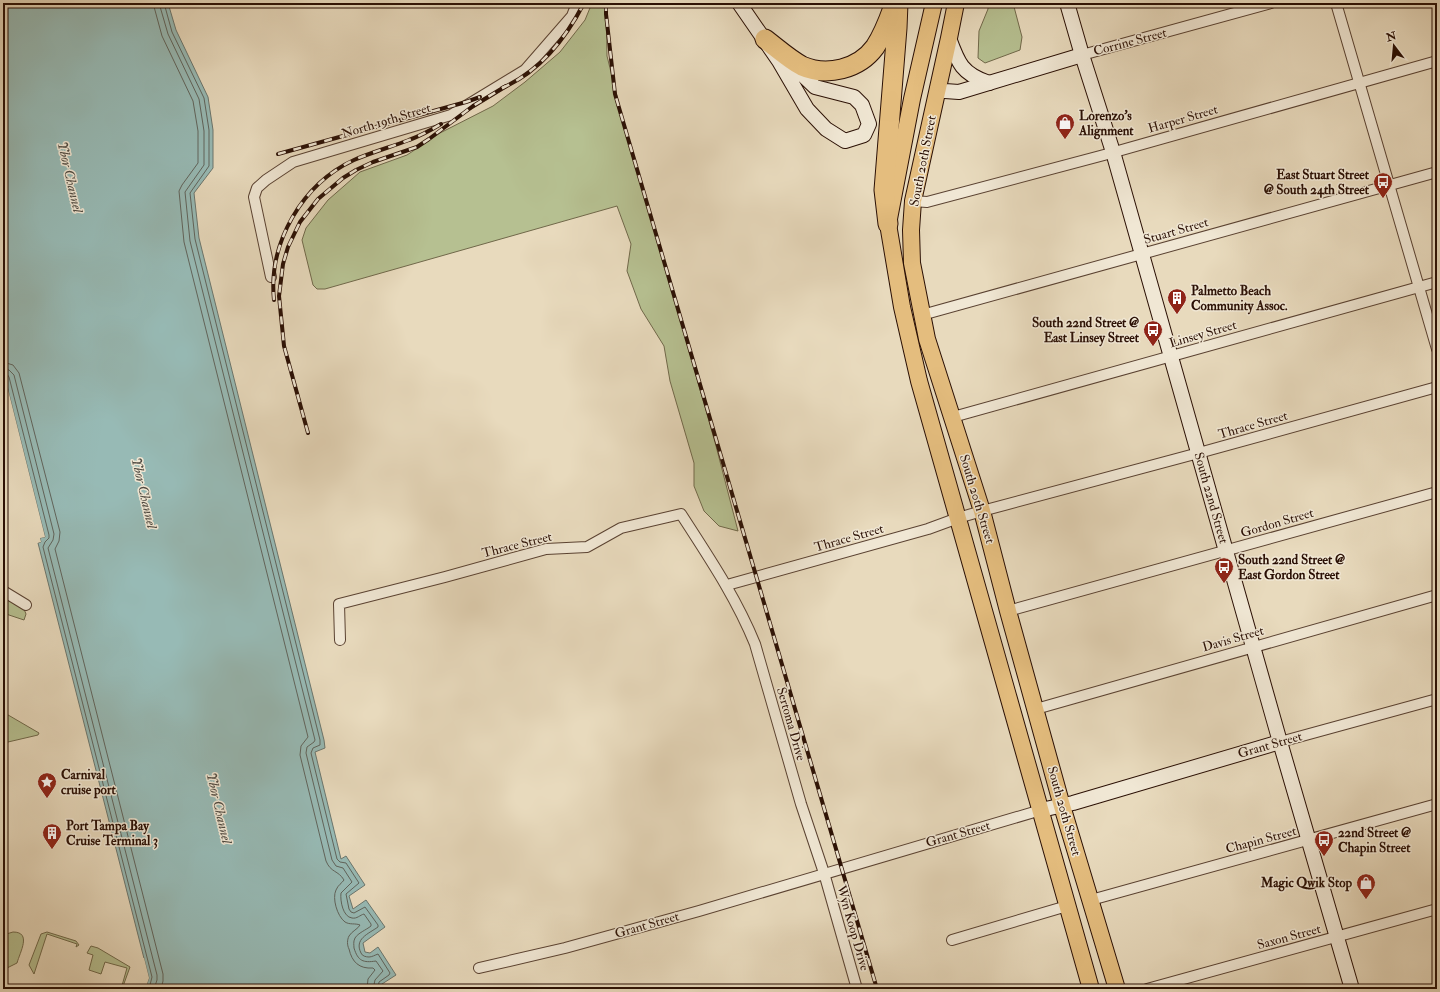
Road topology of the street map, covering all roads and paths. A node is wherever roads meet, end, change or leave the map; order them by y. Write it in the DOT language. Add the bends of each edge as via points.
graph roads {
  1 [pos="578,3"];
  2 [pos="739,3"];
  3 [pos="895,3"];
  4 [pos="898,3"];
  5 [pos="934,3"];
  6 [pos="944,3"];
  7 [pos="956,3"];
  8 [pos="1067,3"];
  9 [pos="1271,3"];
  10 [pos="1336,3"];
  11 [pos="949,38"];
  12 [pos="765,39"];
  13 [pos="1082,55"];
  14 [pos="1437,61"];
  15 [pos="989,83"];
  16 [pos="1359,83"];
  17 [pos="938,90"];
  18 [pos="1113,152"];
  19 [pos="1437,172"];
  20 [pos="1389,185"];
  21 [pos="913,201"];
  22 [pos="888,224"];
  23 [pos="1142,254"];
  24 [pos="271,277"];
  25 [pos="1437,282"];
  26 [pos="1419,287"];
  27 [pos="922,315"];
  28 [pos="927,339"];
  29 [pos="1437,349"];
  30 [pos="1172,357"];
  31 [pos="1437,387"];
  32 [pos="924,398"];
  33 [pos="953,417"];
  34 [pos="1198,453"];
  35 [pos="1437,492"];
  36 [pos="982,511"];
  37 [pos="958,518"];
  38 [pos="1226,550"];
  39 [pos="727,585"];
  40 [pos="3,591"];
  41 [pos="1437,595"];
  42 [pos="26,605"];
  43 [pos="1008,611"];
  44 [pos="340,640"];
  45 [pos="1254,646"];
  46 [pos="1437,699"];
  47 [pos="1036,709"];
  48 [pos="1280,742"];
  49 [pos="1437,804"];
  50 [pos="1062,806"];
  51 [pos="1041,810"];
  52 [pos="1308,840"];
  53 [pos="824,874"];
  54 [pos="1091,900"];
  55 [pos="1067,906"];
  56 [pos="1437,909"];
  57 [pos="1337,937"];
  58 [pos="952,940"];
  59 [pos="479,968"];
  60 [pos="857,989"];
  61 [pos="1091,989"];
  62 [pos="1117,989"];
  63 [pos="1147,989"];
  64 [pos="1352,989"];
  1 -- 24 [label="street, North 19th Street" via="572,16 525,70 451,115 293,162 257,188 254,197"];
  2 -- 12 [label="street"];
  3 -- 12 [label="highway" via="874,49 860,61 844,69 810,69 794,61"];
  4 -- 22 [label="highway" via="884,190"];
  5 -- 22 [label="main road, South 20th Street"];
  6 -- 17 [label="main road" via="930,69 931,79"];
  7 -- 11 [label="main road, South 20th Street"];
  8 -- 13 [label="street, South 22nd Street"];
  9 -- 13 [label="street, Corrine Street"];
  10 -- 16 [label="street"];
  11 -- 15 [label="street" via="957,60 965,71"];
  11 -- 17 [label="main road, South 20th Street"];
  12 -- 12 [label="street" via="807,109 826,129 845,141 864,135 869,124 862,105 854,97 814,87"];
  13 -- 15 [label="street, Corrine Street"];
  13 -- 18 [label="street, South 22nd Street"];
  14 -- 16 [label="street, Harper Street"];
  15 -- 17 [label="street, Corrine Street" via="959,92"];
  16 -- 18 [label="street, Harper Street"];
  16 -- 20 [label="street"];
  17 -- 21 [label="main road, South 20th Street"];
  18 -- 21 [label="street, Harper Street" via="927,202"];
  18 -- 23 [label="street, South 22nd Street"];
  19 -- 20 [label="street, Stuart Street"];
  20 -- 23 [label="street, Stuart Street"];
  20 -- 26 [label="street"];
  21 -- 27 [label="main road, South 20th Street" via="912,263"];
  22 -- 32 [label="main road, South 20th Street" via="902,308"];
  23 -- 27 [label="street, Stuart Street"];
  23 -- 30 [label="street, South 22nd Street"];
  25 -- 26 [label="street, Linsey Street"];
  26 -- 29 [label="street"];
  26 -- 30 [label="street, Linsey Street"];
  27 -- 28 [label="main road, South 20th Street"];
  28 -- 32 [label="main road" via="922,353 930,380 928,393"];
  28 -- 33 [label="main road, South 20th Street"];
  30 -- 33 [label="street, Linsey Street"];
  30 -- 34 [label="street, South 22nd Street"];
  31 -- 34 [label="street, Thrace Street"];
  32 -- 37 [label="main road, South 20th Street"];
  33 -- 36 [label="main road, South 20th Street"];
  34 -- 36 [label="street, Thrace Street"];
  34 -- 38 [label="street, South 22nd Street"];
  35 -- 38 [label="street, Gordon Street"];
  36 -- 37 [label="street, Thrace Street"];
  36 -- 43 [label="main road, South 20th Street"];
  37 -- 39 [label="street, Thrace Street" via="928,529"];
  37 -- 51 [label="main road, South 20th Street"];
  38 -- 43 [label="street, Gordon Street"];
  38 -- 45 [label="street, South 22nd Street"];
  39 -- 44 [label="street, Thrace Street" via="681,514 621,528 587,546 546,548 339,604"];
  39 -- 53 [label="street, Sertoma Drive" via="755,644"];
  40 -- 42 [label="street"];
  41 -- 45 [label="street, Davis Street"];
  43 -- 47 [label="main road, South 20th Street"];
  45 -- 47 [label="street, Davis Street"];
  45 -- 48 [label="street, South 22nd Street"];
  46 -- 48 [label="street, Grant Street"];
  47 -- 50 [label="main road, South 20th Street"];
  48 -- 50 [label="street, Grant Street"];
  48 -- 52 [label="street, South 22nd Street"];
  49 -- 52 [label="street, Chapin Street"];
  50 -- 51 [label="street, Grant Street"];
  50 -- 54 [label="main road, South 20th Street"];
  51 -- 53 [label="street, Grant Street"];
  51 -- 55 [label="main road, South 20th Street"];
  52 -- 54 [label="street, Chapin Street"];
  52 -- 57 [label="street, South 22nd Street"];
  53 -- 59 [label="street, Grant Street" via="565,948"];
  53 -- 60 [label="street, Wyn Koop Drive"];
  54 -- 62 [label="main road, South 20th Street"];
  55 -- 58 [label="street"];
  55 -- 61 [label="main road, South 20th Street"];
  56 -- 57 [label="street, Saxon Street"];
  57 -- 63 [label="street, Saxon Street"];
  57 -- 64 [label="street, South 22nd Street"];
}
